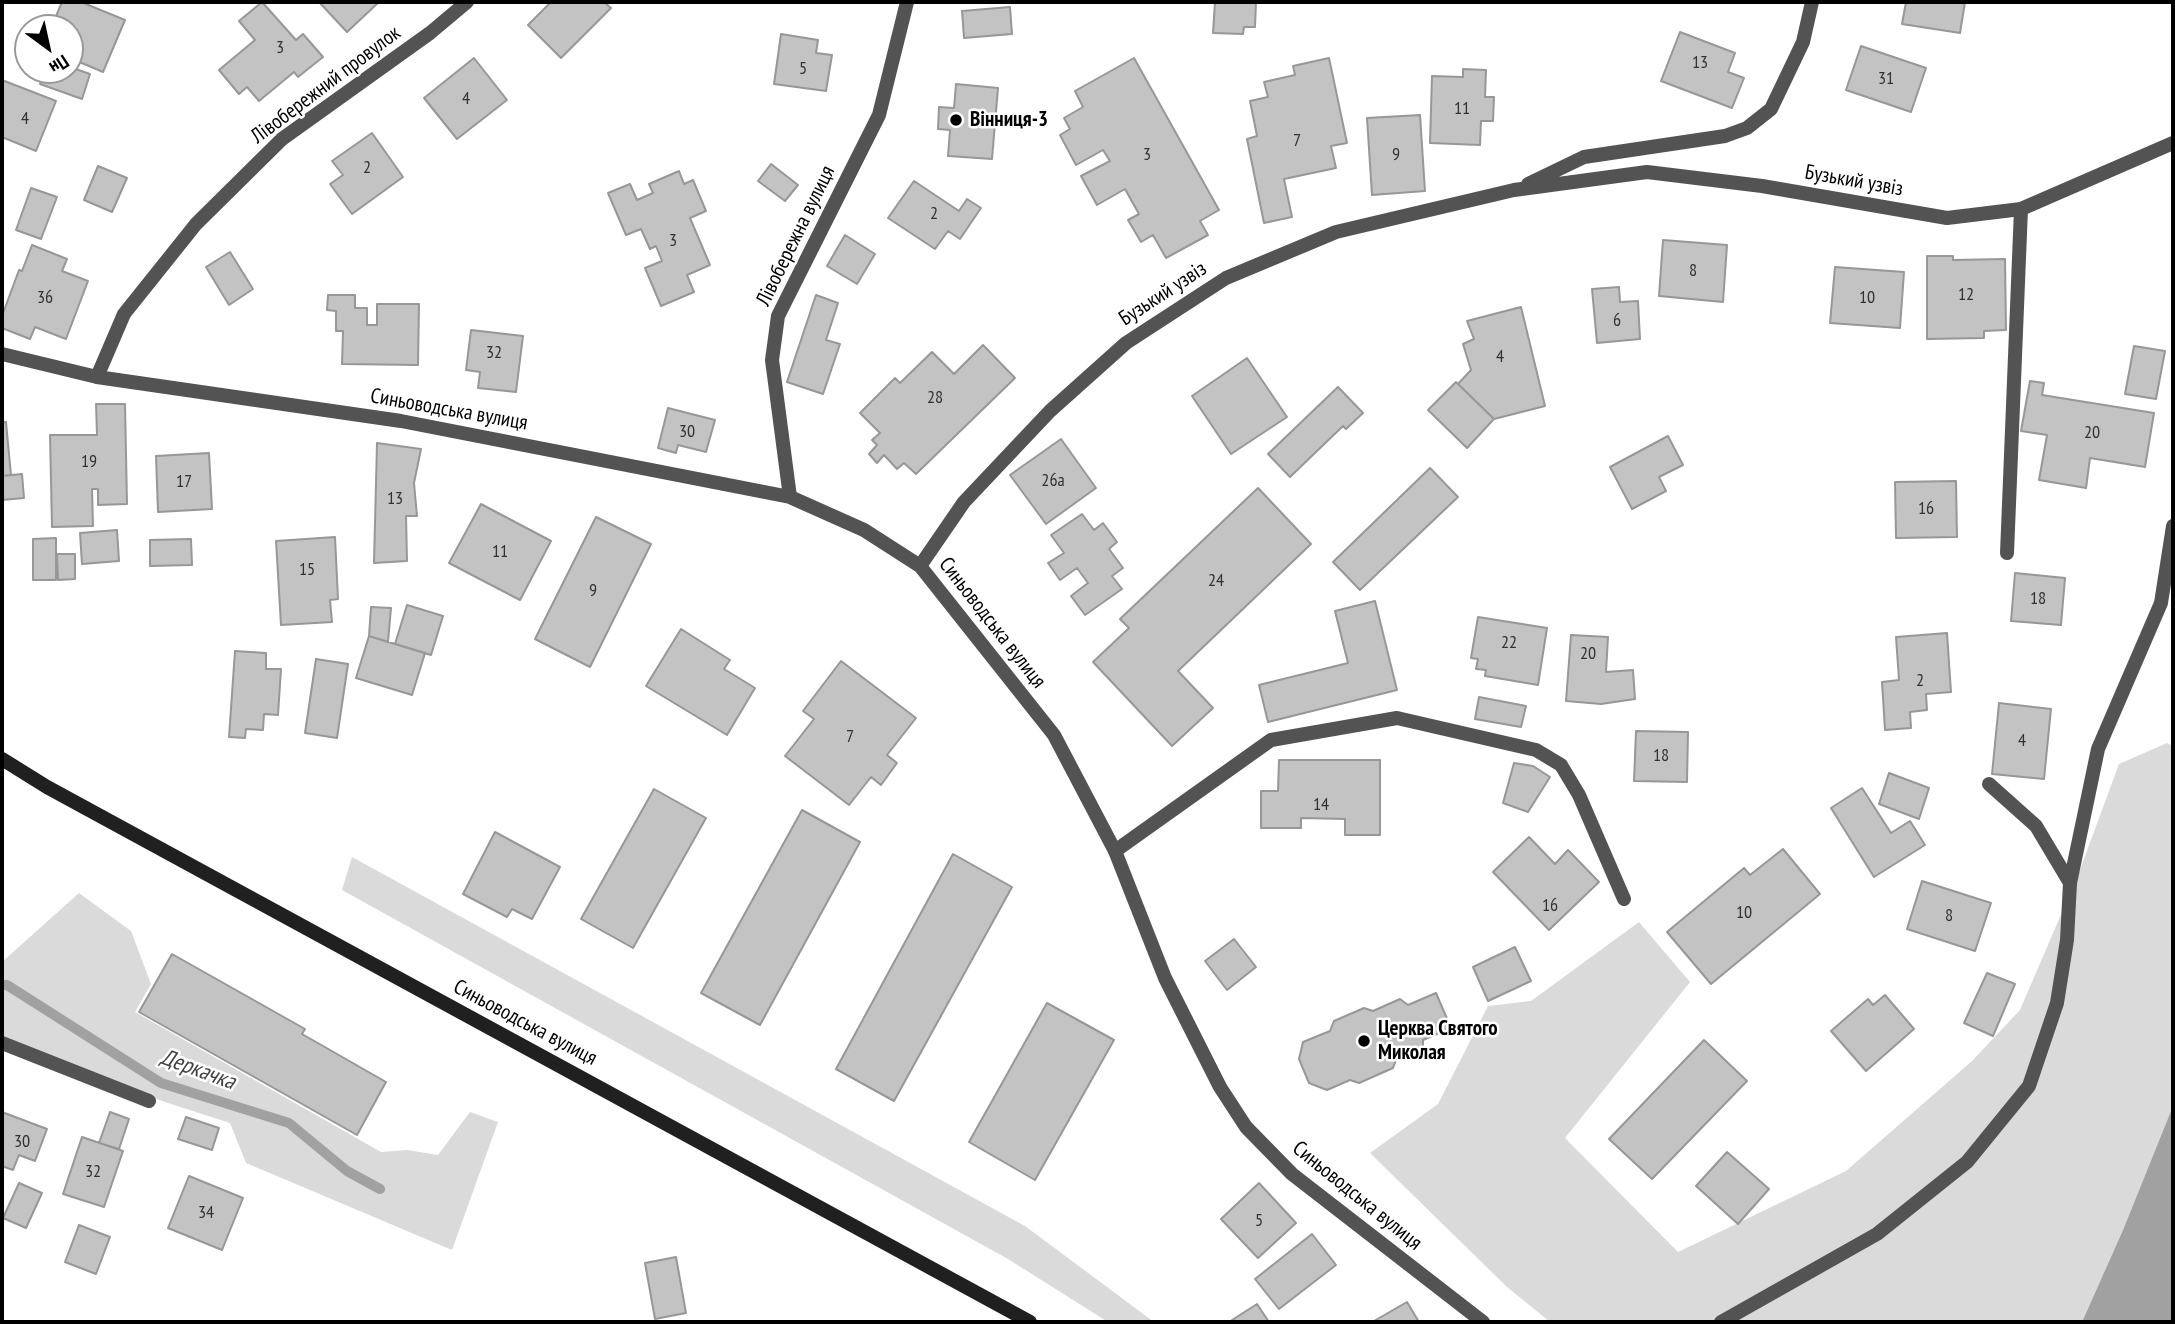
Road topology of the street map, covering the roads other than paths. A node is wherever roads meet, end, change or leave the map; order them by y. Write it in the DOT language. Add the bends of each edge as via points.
graph roads {
  1 [pos="467,2"];
  2 [pos="907,2"];
  3 [pos="1812,2"];
  4 [pos="2173,144"];
  5 [pos="1514,190"];
  6 [pos="2021,209"];
  7 [pos="2,354"];
  8 [pos="97,377"];
  9 [pos="790,497"];
  10 [pos="2173,526"];
  11 [pos="2007,553"];
  12 [pos="920,566"];
  13 [pos="2,759"];
  14 [pos="1989,784"];
  15 [pos="1115,851"];
  16 [pos="2070,883"];
  17 [pos="1624,899"];
  18 [pos="2,1044"];
  19 [pos="149,1101"];
  20 [pos="1030,1322"];
  21 [pos="1483,1322"];
  22 [pos="1721,1322"];
  1 -- 8 [label="street, Лівобережний провулок" via="282,139 196,224 124,314"];
  2 -- 9 [label="street, Лівобережна вулиця" via="879,115 778,316 772,360"];
  3 -- 5 [label="street, Бузький узвіз" via="1803,42 1771,109 1748,128 1725,136 1584,157"];
  4 -- 6 [label="street, Бузький узвіз"];
  5 -- 6 [label="street, Бузький узвіз" via="1647,172 1762,186 1947,218"];
  5 -- 12 [label="street, Бузький узвіз" via="1336,232 1226,278 1126,343 1050,411 964,502"];
  6 -- 11 [label="street"];
  7 -- 8 [label="street, Синьоводська вулиця"];
  8 -- 9 [label="street, Синьоводська вулиця" via="401,421"];
  9 -- 12 [label="street, Синьоводська вулиця" via="864,530"];
  10 -- 16 [label="street" via="2161,603 2098,749"];
  12 -- 15 [label="street, Синьоводська вулиця" via="1054,735"];
  13 -- 20 [label="main road, Синьоводська вулиця"];
  14 -- 16 [label="street" via="2036,826"];
  15 -- 17 [label="street" via="1271,740 1397,718 1536,750 1560,765 1579,795"];
  15 -- 21 [label="street, Синьоводська вулиця" via="1165,978 1220,1087 1246,1127 1292,1174"];
  16 -- 22 [label="street" via="2057,1003 2029,1086 1967,1162 1877,1234"];
  18 -- 19 [label="street"];
}
